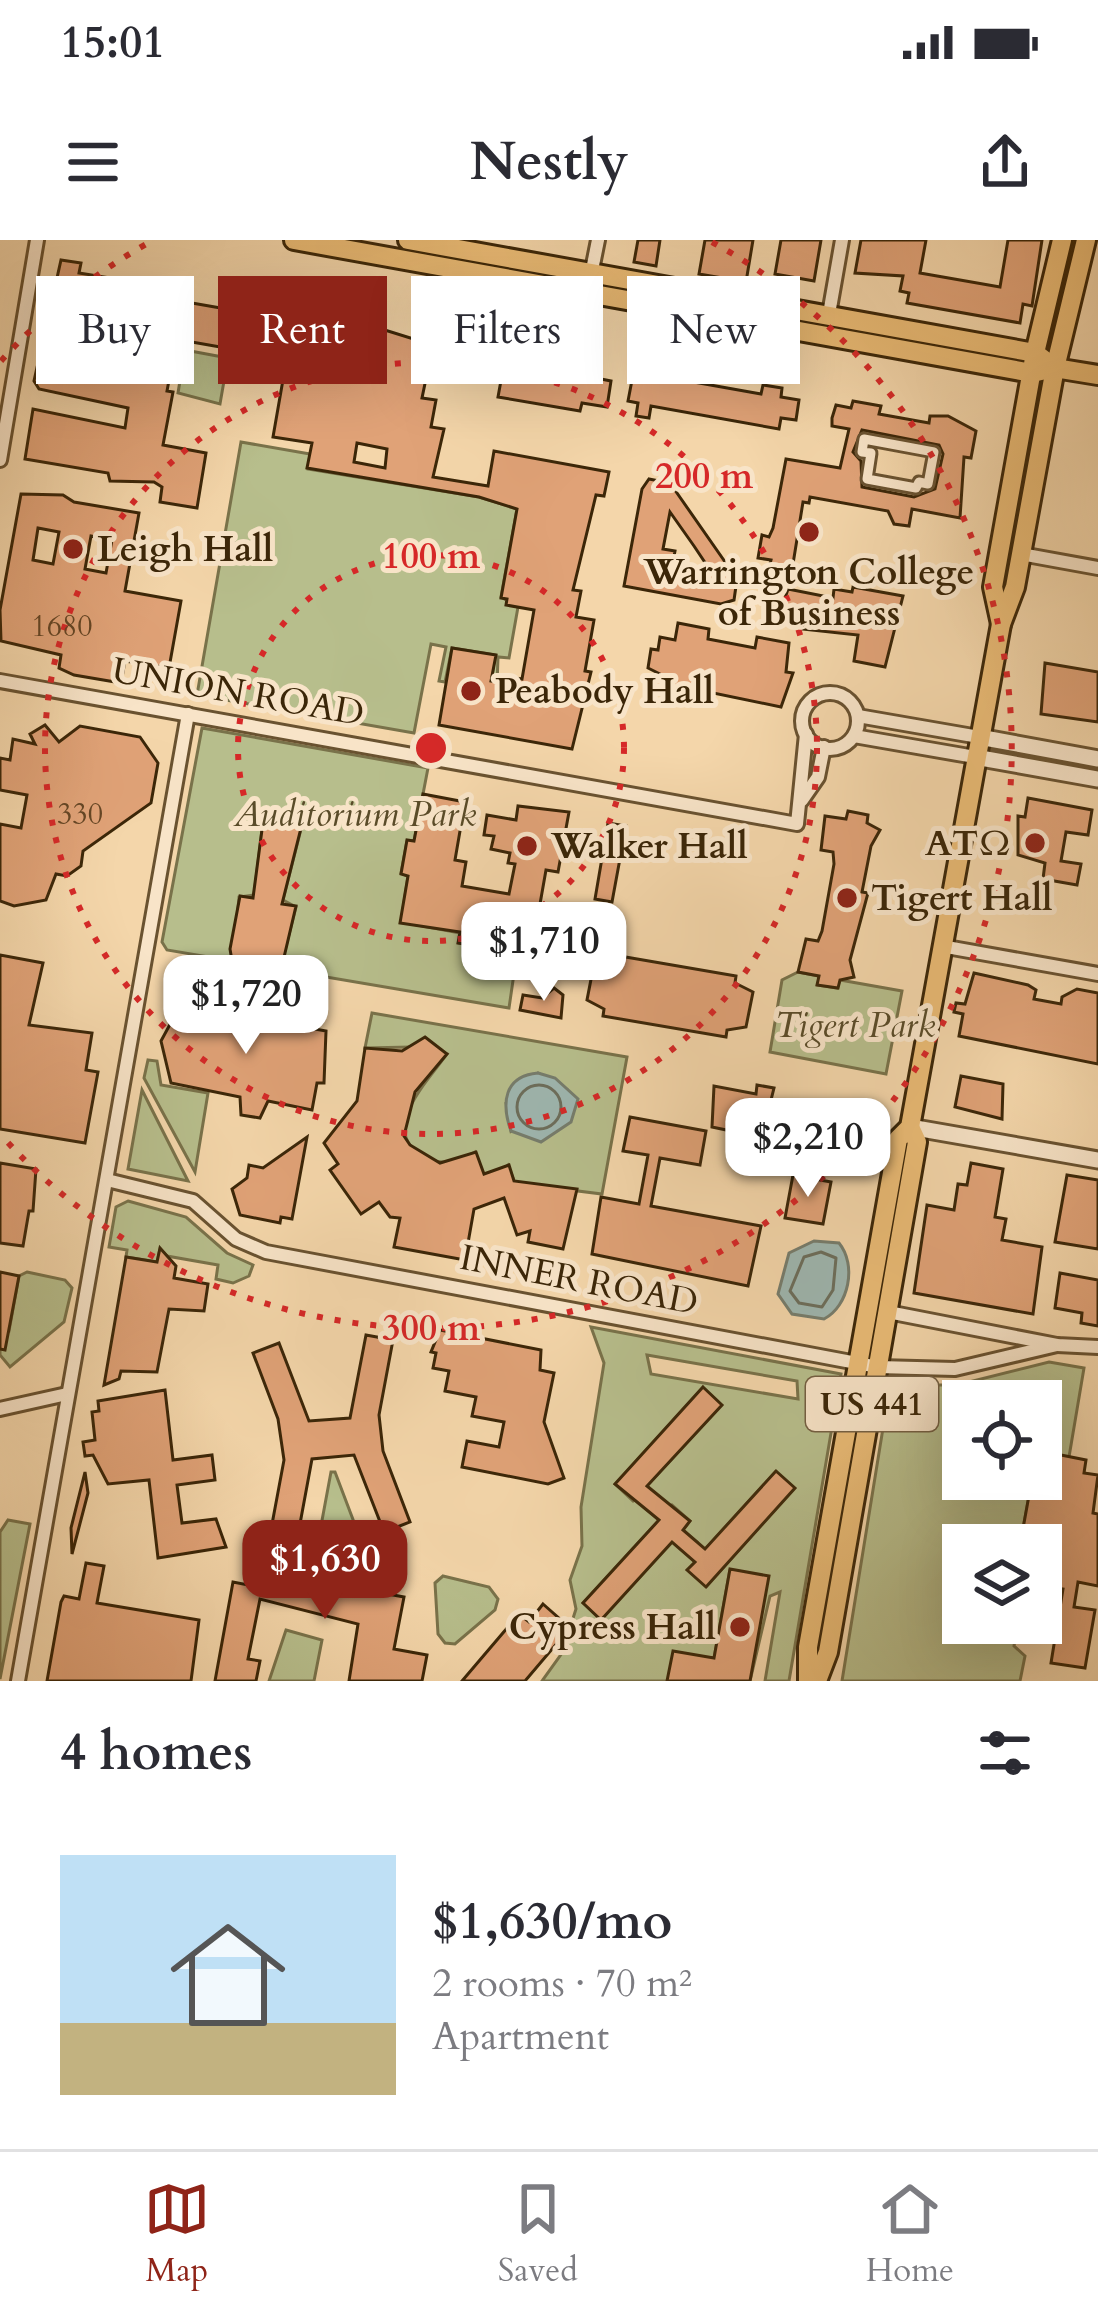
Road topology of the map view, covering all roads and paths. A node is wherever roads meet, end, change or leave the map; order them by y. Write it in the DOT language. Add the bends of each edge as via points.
graph roads {
  1 [pos="38,240"];
  2 [pos="294,240"];
  3 [pos="598,240"];
  4 [pos="842,240"];
  5 [pos="1063,240"];
  6 [pos="1086,240"];
  7 [pos="420,241"];
  8 [pos="324,243"];
  9 [pos="592,272"];
  10 [pos="498,276"];
  11 [pos="591,276"];
  12 [pos="603,295"];
  13 [pos="829,314"];
  14 [pos="1034,363"];
  15 [pos="1055,368"];
  16 [pos="1098,375"];
  17 [pos="864,440"];
  18 [pos="0,460"];
  19 [pos="1022,554"];
  20 [pos="1098,568"];
  21 [pos="1001,624"];
  22 [pos="0,681"];
  23 [pos="188,713"];
  24 [pos="858,716"];
  25 [pos="806,734"];
  26 [pos="854,736"];
  27 [pos="824,747"];
  28 [pos="977,747"];
  29 [pos="1098,759"];
  30 [pos="1098,778"];
  31 [pos="801,801"];
  32 [pos="941,946"];
  33 [pos="1098,974"];
  34 [pos="910,1127"];
  35 [pos="1098,1160"];
  36 [pos="107,1180"];
  37 [pos="888,1312"];
  38 [pos="1057,1345"];
  39 [pos="1098,1347"];
  40 [pos="868,1366"];
  41 [pos="67,1394"];
  42 [pos="0,1409"];
  43 [pos="18,1681"];
  44 [pos="813,1681"];
  1 -- 18 [label="street"];
  2 -- 8 [label="main road"];
  3 -- 9 [label="street"];
  4 -- 13 [label="street"];
  5 -- 14 [label="main road, US 441"];
  6 -- 15 [label="main road, US 441"];
  7 -- 9 [label="main road"];
  8 -- 10 [label="main road"];
  9 -- 11 [label="street"];
  9 -- 13 [label="main road"];
  12 -- 14 [label="main road"];
  13 -- 14 [label="main road"];
  14 -- 15 [label="main road"];
  14 -- 21 [label="main road, US 441" via="993,587"];
  15 -- 16 [label="main road"];
  15 -- 19 [label="main road, US 441"];
  17 -- 17 [label="street" via="862,452 872,453 867,479 928,484 934,452"];
  19 -- 20 [label="street"];
  19 -- 21 [label="main road, US 441"];
  21 -- 28 [label="main road, US 441"];
  22 -- 23 [label="street, UNION ROAD"];
  23 -- 31 [label="street, UNION ROAD" via="797,824"];
  23 -- 36 [label="street"];
  24 -- 25 [label="street" via="842,695 821,694 805,709"];
  24 -- 26 [label="street"];
  24 -- 28 [label="street"];
  25 -- 27 [label="street"];
  25 -- 31 [label="street"];
  26 -- 27 [label="street"];
  26 -- 28 [label="street"];
  27 -- 31 [label="street" via="820,772"];
  28 -- 29 [label="street"];
  28 -- 30 [label="street"];
  28 -- 32 [label="main road, US 441"];
  32 -- 33 [label="street"];
  32 -- 34 [label="main road, US 441"];
  34 -- 35 [label="street"];
  34 -- 37 [label="main road, US 441" via="917,1142"];
  34 -- 40 [label="main road, US 441" via="898,1139"];
  36 -- 40 [label="street, INNER ROAD" via="193,1201 236,1239 266,1252"];
  36 -- 41 [label="street"];
  37 -- 38 [label="street"];
  37 -- 40 [label="main road, US 441"];
  38 -- 39 [label="street"];
  38 -- 40 [label="street, INNER ROAD" via="955,1369"];
  40 -- 44 [label="main road, US 441" via="808,1647"];
  41 -- 42 [label="street"];
  41 -- 43 [label="street"];
}
